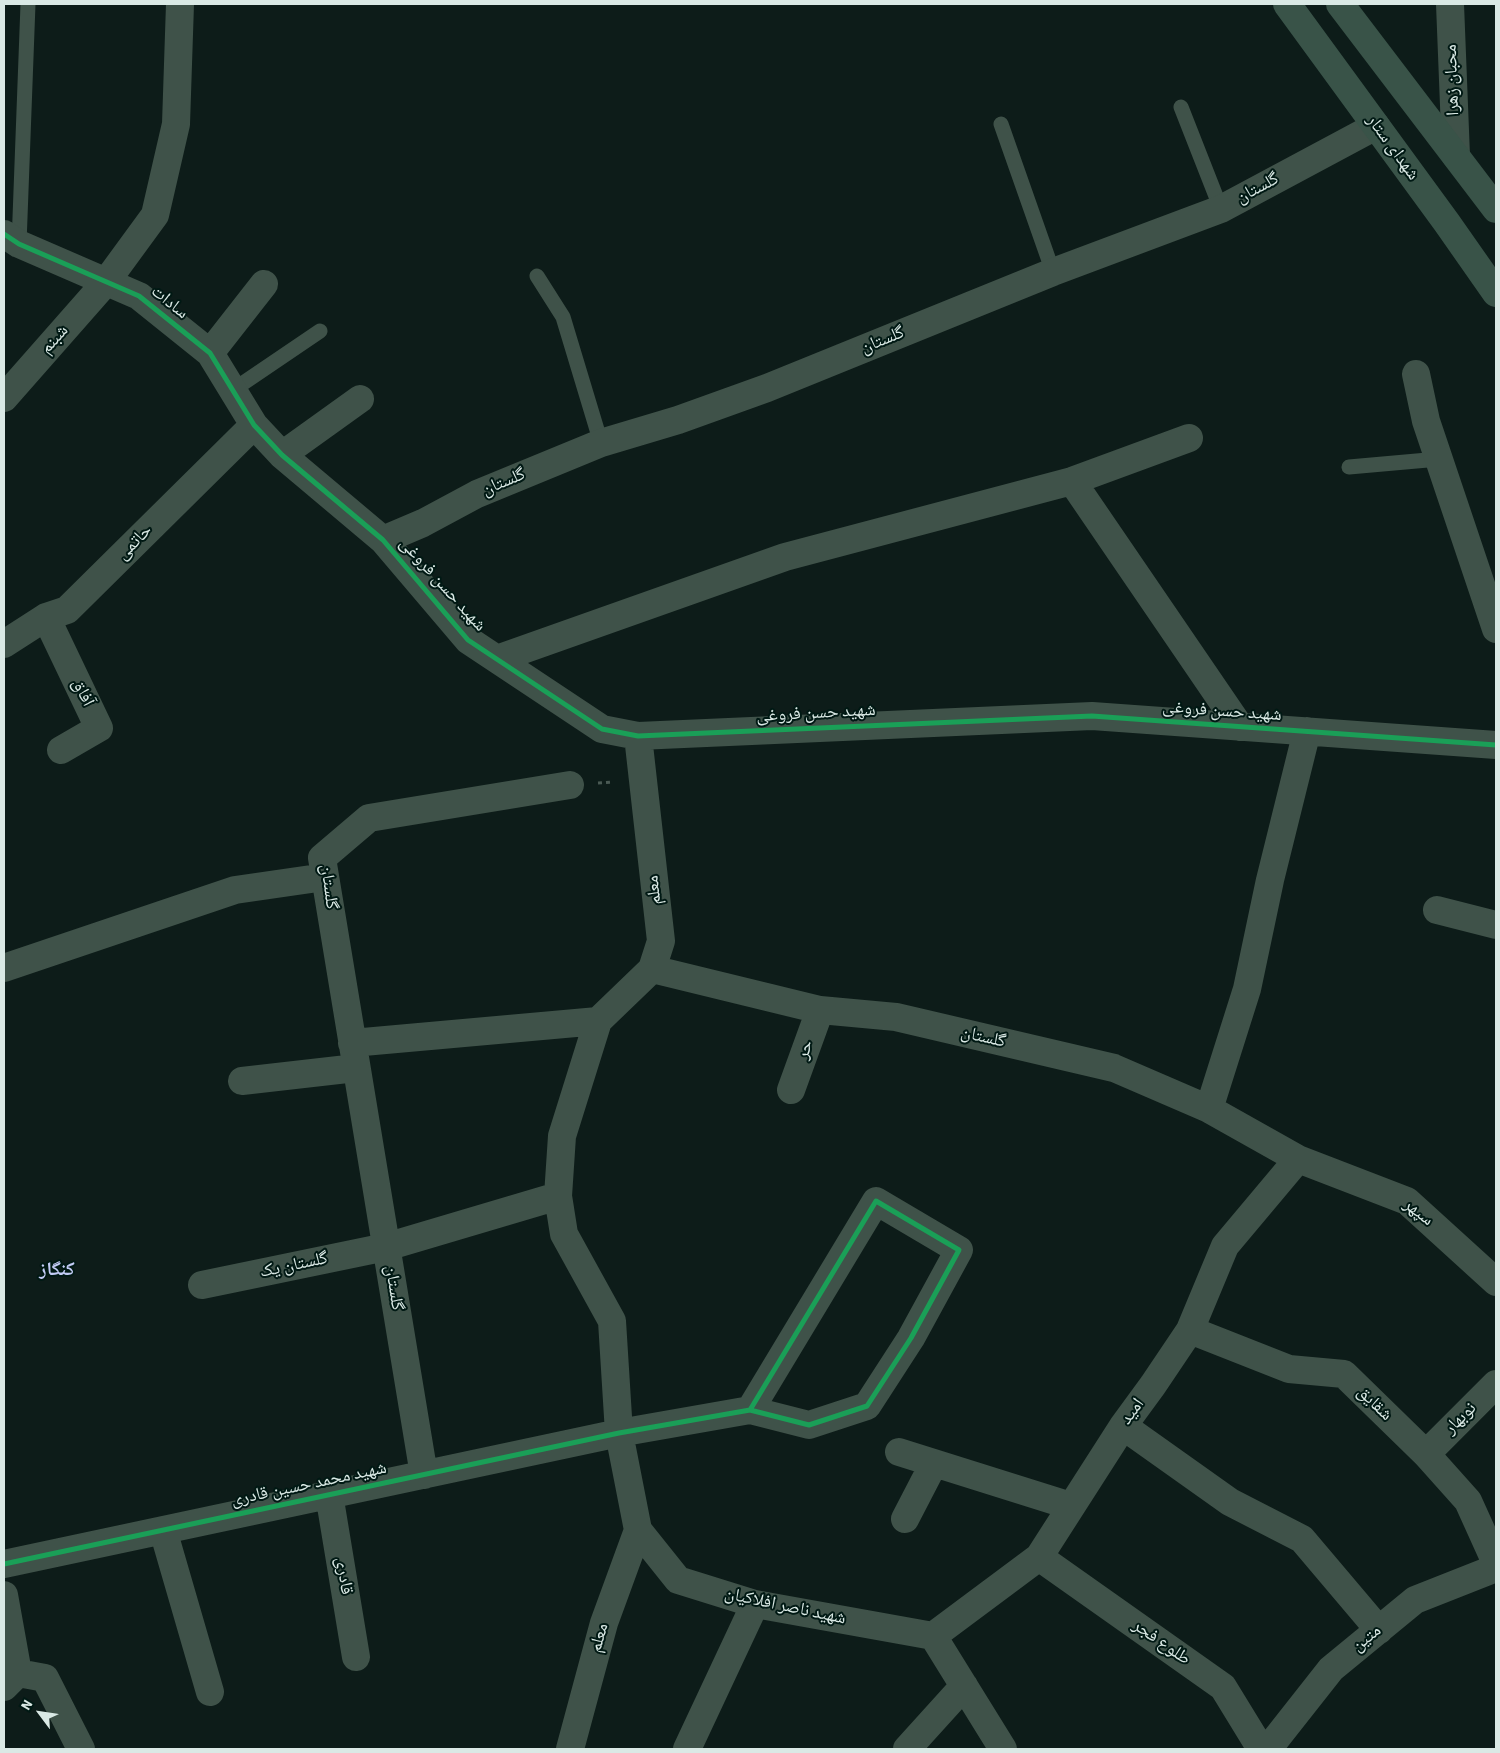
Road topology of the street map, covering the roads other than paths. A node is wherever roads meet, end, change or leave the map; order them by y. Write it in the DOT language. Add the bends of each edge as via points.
graph roads {
  1 [pos="28,4"];
  2 [pos="180,4"];
  3 [pos="1287,4"];
  4 [pos="1340,4"];
  5 [pos="1450,4"];
  6 [pos="1181,107"];
  7 [pos="1001,124"];
  8 [pos="1376,126"];
  9 [pos="1456,156"];
  10 [pos="1221,209"];
  11 [pos="1496,209"];
  12 [pos="12,239"];
  13 [pos="1053,272"];
  14 [pos="537,276"];
  15 [pos="106,282"];
  16 [pos="264,284"];
  17 [pos="1496,293"];
  18 [pos="320,331"];
  19 [pos="210,353"];
  20 [pos="1416,374"];
  21 [pos="233,390"];
  22 [pos="4,398"];
  23 [pos="360,399"];
  24 [pos="254,425"];
  25 [pos="1189,438"];
  26 [pos="602,443"];
  27 [pos="282,455"];
  28 [pos="1439,459"];
  29 [pos="1349,467"];
  30 [pos="1072,481"];
  31 [pos="383,540"];
  32 [pos="46,617"];
  33 [pos="1496,629"];
  34 [pos="4,644"];
  35 [pos="497,659"];
  36 [pos="1240,727"];
  37 [pos="1307,732"];
  38 [pos="638,736"];
  39 [pos="1496,745"];
  40 [pos="61,750"];
  41 [pos="570,786"];
  42 [pos="325,877"];
  43 [pos="1437,910"];
  44 [pos="1496,925"];
  45 [pos="4,968"];
  46 [pos="652,969"];
  47 [pos="820,1010"];
  48 [pos="598,1020"];
  49 [pos="354,1056"];
  50 [pos="242,1081"];
  51 [pos="791,1090"];
  52 [pos="1209,1109"];
  53 [pos="1298,1159"];
  54 [pos="558,1196"];
  55 [pos="386,1247"];
  56 [pos="1496,1282"];
  57 [pos="202,1285"];
  58 [pos="1190,1330"];
  59 [pos="1496,1384"];
  60 [pos="750,1410"];
  61 [pos="1123,1426"];
  62 [pos="619,1433"];
  63 [pos="900,1452"];
  64 [pos="1426,1454"];
  65 [pos="934,1463"];
  66 [pos="424,1475"];
  67 [pos="329,1494"];
  68 [pos="1071,1506"];
  69 [pos="905,1519"];
  70 [pos="163,1530"];
  71 [pos="638,1530"];
  72 [pos="1039,1557"];
  73 [pos="1496,1563"];
  74 [pos="4,1564"];
  75 [pos="1496,1568"];
  76 [pos="4,1595"];
  77 [pos="755,1604"];
  78 [pos="1379,1630"];
  79 [pos="933,1636"];
  80 [pos="356,1657"];
  81 [pos="11,1680"];
  82 [pos="964,1686"];
  83 [pos="210,1692"];
  84 [pos="81,1749"];
  85 [pos="570,1749"];
  86 [pos="688,1749"];
  87 [pos="907,1749"];
  88 [pos="1003,1749"];
  89 [pos="1261,1749"];
  90 [pos="1268,1749"];
  1 -- 12 [label="lane"];
  2 -- 15 [label="street, شبنم" via="176,124 155,215"];
  3 -- 8 [label="main road, شهدای ستار"];
  4 -- 9 [label="main road"];
  5 -- 9 [label="street, محبان زهرا"];
  6 -- 10 [label="lane"];
  7 -- 13 [label="lane"];
  8 -- 10 [label="street, گلستان"];
  8 -- 17 [label="main road, شهدای ستار"];
  9 -- 11 [label="main road"];
  10 -- 13 [label="street, گلستان"];
  12 -- 15 [label="street, سادات"];
  13 -- 26 [label="street, گلستان" via="767,388"];
  14 -- 26 [label="lane" via="564,317"];
  15 -- 19 [label="street, سادات" via="139,296"];
  15 -- 22 [label="street, شبنم"];
  16 -- 19 [label="street"];
  18 -- 21 [label="lane"];
  19 -- 21 [label="street, سادات"];
  20 -- 28 [label="street" via="1426,421"];
  21 -- 24 [label="street, سادات"];
  23 -- 27 [label="street"];
  24 -- 27 [label="street, شهید حسن فروغی"];
  24 -- 32 [label="street, حاتمی" via="67,610"];
  25 -- 30 [label="street"];
  26 -- 31 [label="street, گلستان" via="477,494"];
  27 -- 31 [label="street, شهید حسن فروغی"];
  28 -- 29 [label="lane"];
  28 -- 33 [label="street"];
  30 -- 35 [label="street" via="785,557"];
  30 -- 36 [label="street"];
  31 -- 35 [label="street, شهید حسن فروغی" via="468,640"];
  32 -- 34 [label="street, حاتمی"];
  32 -- 40 [label="street, آفاق" via="99,728"];
  35 -- 38 [label="street, شهید حسن فروغی" via="602,729"];
  36 -- 37 [label="street, شهید حسن فروغی"];
  36 -- 38 [label="street, شهید حسن فروغی" via="1092,716"];
  37 -- 39 [label="street, شهید حسن فروغی"];
  37 -- 52 [label="street" via="1247,989"];
  38 -- 46 [label="street, معلم" via="661,941"];
  41 -- 42 [label="street, گلستان" via="368,818 322,858"];
  42 -- 45 [label="street" via="235,890"];
  42 -- 49 [label="street, گلستان"];
  43 -- 44 [label="street"];
  46 -- 47 [label="street, گلستان"];
  46 -- 48 [label="street, معلم"];
  47 -- 51 [label="street, حر"];
  47 -- 52 [label="street, گلستان" via="896,1017 1114,1068"];
  48 -- 49 [label="street"];
  48 -- 54 [label="street, شهید ناصر افلاکیان" via="562,1136"];
  49 -- 50 [label="street"];
  49 -- 55 [label="street, گلستان"];
  52 -- 53 [label="street, گلستان"];
  53 -- 56 [label="street, سپهر" via="1407,1201"];
  53 -- 58 [label="street, امید" via="1224,1246"];
  54 -- 55 [label="street, گلستان یک"];
  54 -- 62 [label="street, شهید ناصر افلاکیان" via="564,1234 612,1321"];
  55 -- 57 [label="street, گلستان یک"];
  55 -- 66 [label="street, گلستان"];
  58 -- 61 [label="street, امید"];
  58 -- 64 [label="street, شقایق" via="1289,1368 1344,1374"];
  59 -- 64 [label="street, نوبهار"];
  60 -- 60 [label="street" via="809,1425 867,1406 911,1338 959,1250 876,1201"];
  60 -- 62 [label="street, شهید محمد حسین قادری"];
  61 -- 68 [label="street, امید"];
  61 -- 78 [label="street" via="1230,1502 1302,1538"];
  62 -- 66 [label="street, شهید محمد حسین قادری"];
  62 -- 71 [label="street, شهید ناصر افلاکیان"];
  63 -- 65 [label="street"];
  64 -- 73 [label="street, شقایق" via="1468,1501"];
  65 -- 68 [label="street"];
  65 -- 69 [label="street"];
  66 -- 67 [label="street, شهید محمد حسین قادری"];
  67 -- 70 [label="street, شهید محمد حسین قادری"];
  67 -- 80 [label="street, قادری"];
  68 -- 72 [label="street, امید"];
  70 -- 74 [label="street, شهید محمد حسین قادری"];
  70 -- 83 [label="street"];
  71 -- 77 [label="street, شهید ناصر افلاکیان" via="678,1580"];
  71 -- 85 [label="street, معلم" via="604,1623"];
  72 -- 79 [label="street, امید"];
  72 -- 89 [label="street, طلوع فجر" via="1223,1687"];
  75 -- 78 [label="street, متین" via="1415,1600"];
  76 -- 81 [label="street"];
  77 -- 79 [label="street, شهید ناصر افلاکیان"];
  77 -- 86 [label="street"];
  78 -- 90 [label="street, متین" via="1330,1669"];
  79 -- 82 [label="street"];
  81 -- 84 [label="street" via="45,1678"];
  82 -- 87 [label="street"];
  82 -- 88 [label="street"];
}
